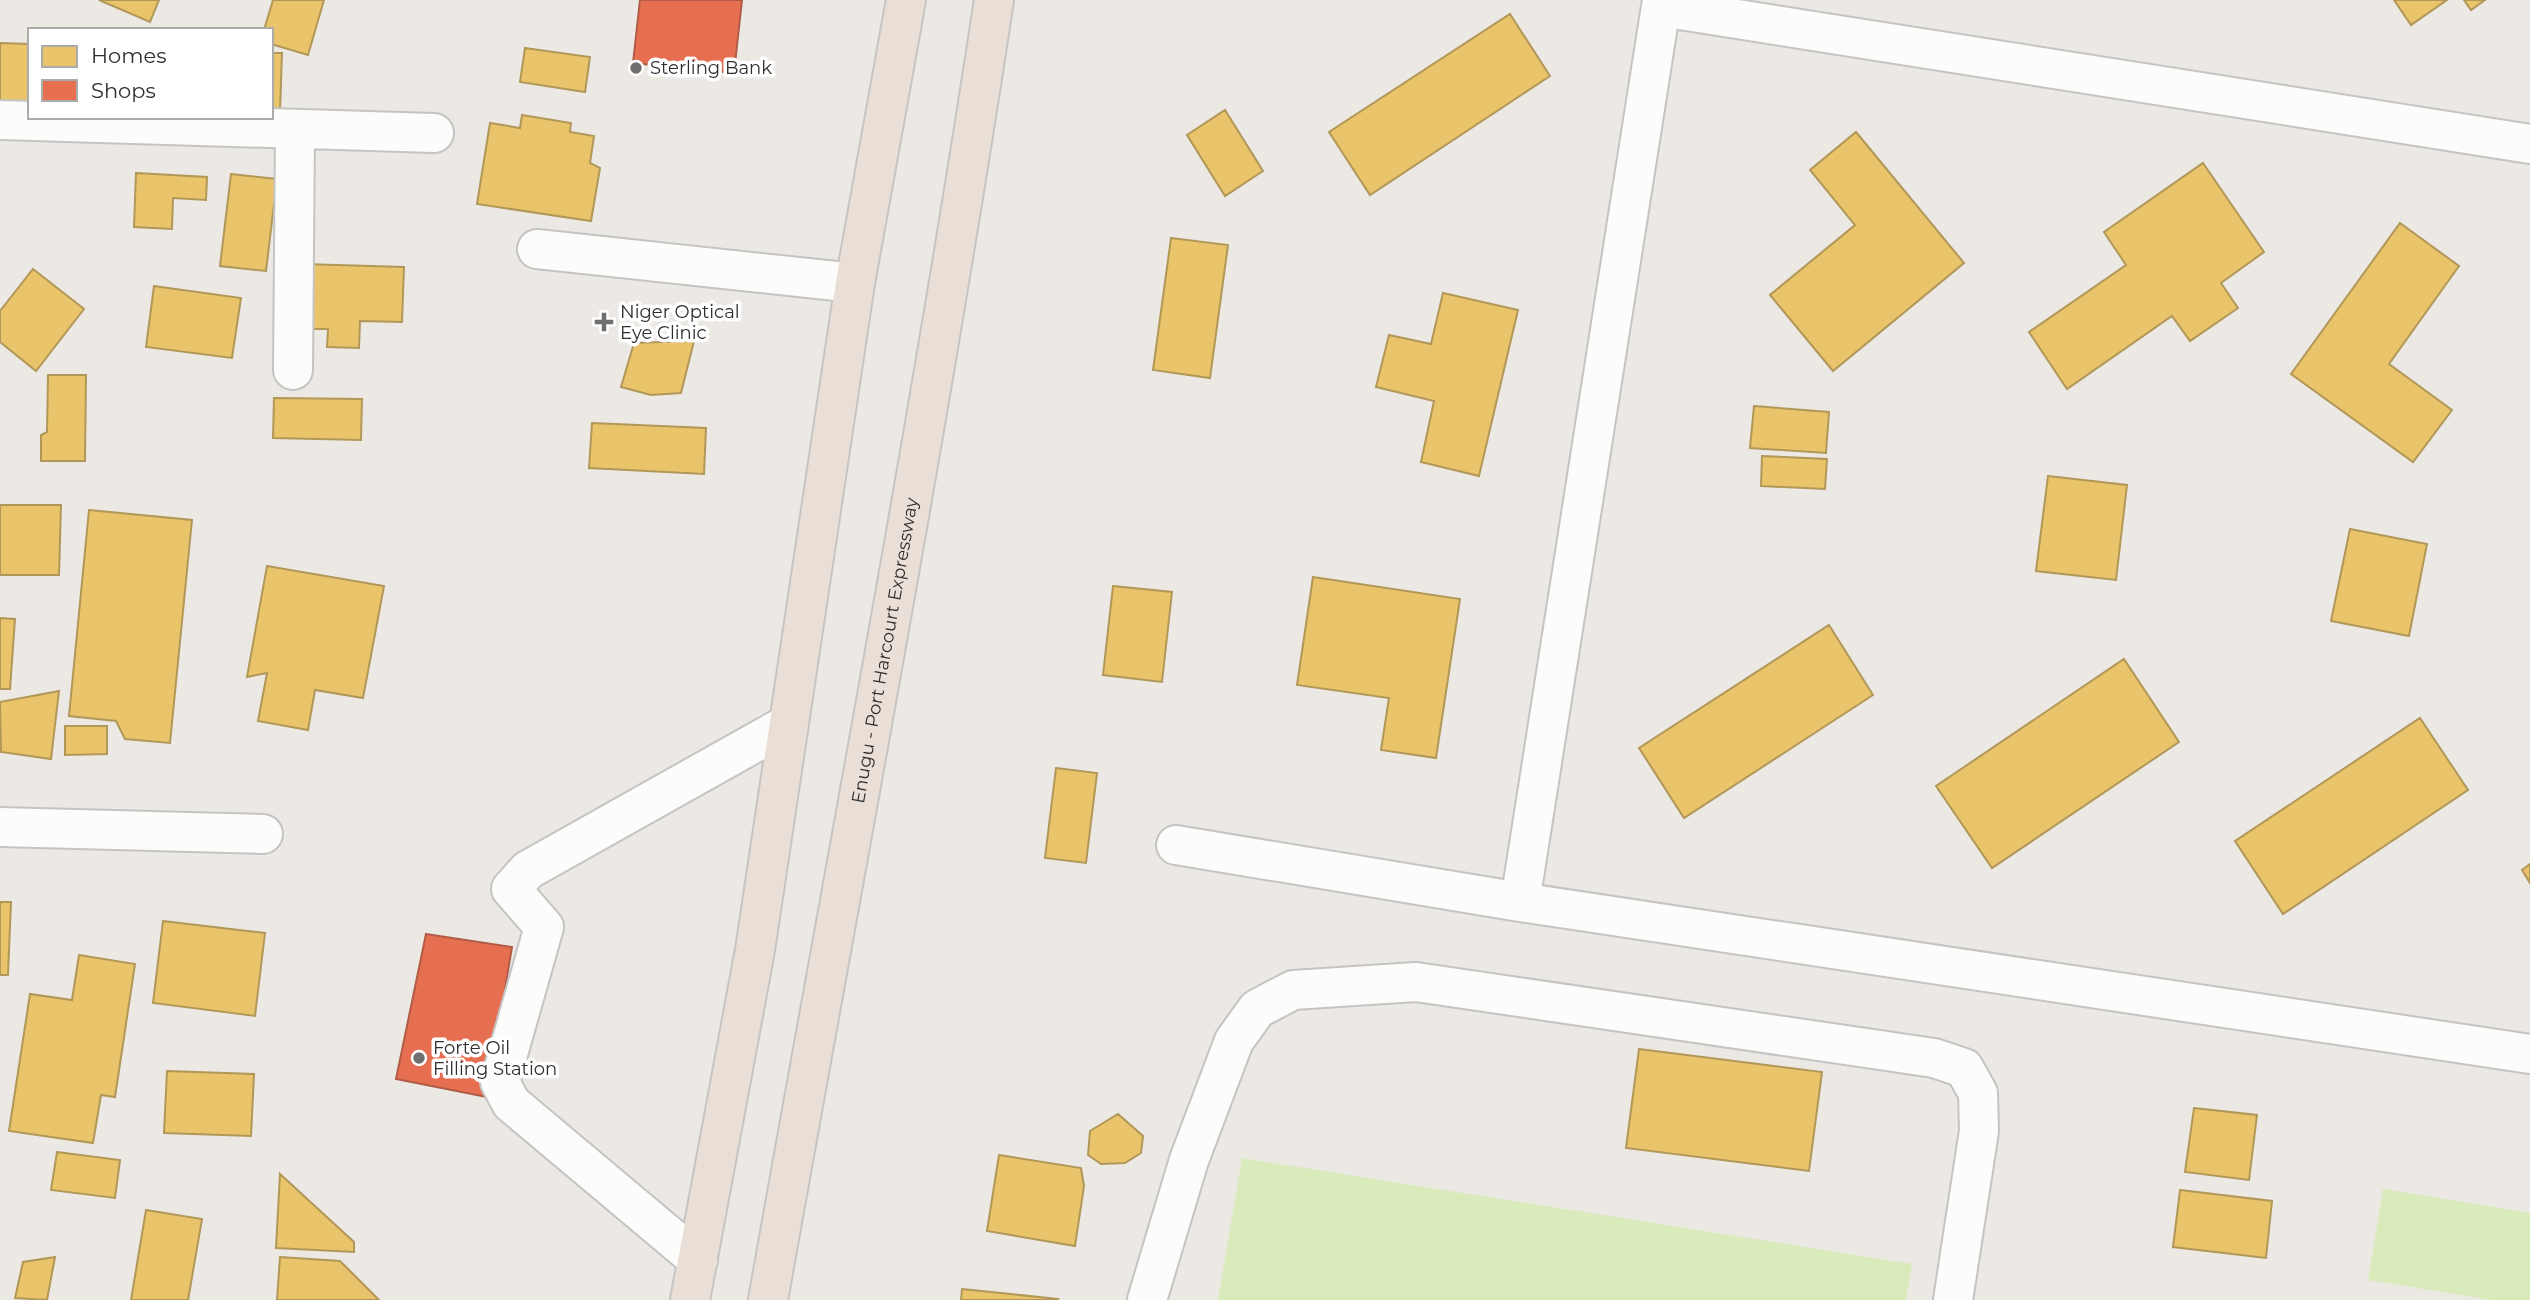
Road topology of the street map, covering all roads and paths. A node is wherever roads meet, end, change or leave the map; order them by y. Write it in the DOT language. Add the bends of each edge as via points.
graph roads {
  1 [pos="906,0"];
  2 [pos="994,0"];
  3 [pos="1662,3"];
  4 [pos="0,120"];
  5 [pos="295,129"];
  6 [pos="434,133"];
  7 [pos="2530,144"];
  8 [pos="537,248"];
  9 [pos="855,283"];
  10 [pos="292,370"];
  11 [pos="788,724"];
  12 [pos="0,827"];
  13 [pos="263,834"];
  14 [pos="1177,845"];
  15 [pos="1520,902"];
  16 [pos="2530,1054"];
  17 [pos="698,1260"];
  18 [pos="690,1300"];
  19 [pos="768,1300"];
  20 [pos="1147,1300"];
  21 [pos="1953,1300"];
  1 -- 9 [label="highway"];
  2 -- 19 [label="highway, Enugu - Port Harcourt Expressway" via="905,550"];
  3 -- 7 [label="street"];
  3 -- 15 [label="street"];
  4 -- 5 [label="street"];
  5 -- 6 [label="street"];
  5 -- 10 [label="street"];
  8 -- 9 [label="street"];
  9 -- 11 [label="highway"];
  11 -- 17 [label="highway" via="755,950"];
  11 -- 17 [label="street" via="528,870 512,889 544,927 500,1082 511,1103"];
  12 -- 13 [label="street"];
  14 -- 15 [label="street"];
  15 -- 16 [label="street"];
  17 -- 18 [label="highway"];
  20 -- 21 [label="street" via="1189,1160 1234,1041 1257,1009 1293,990 1416,982 1934,1058 1964,1068 1978,1093 1979,1131"];
}
